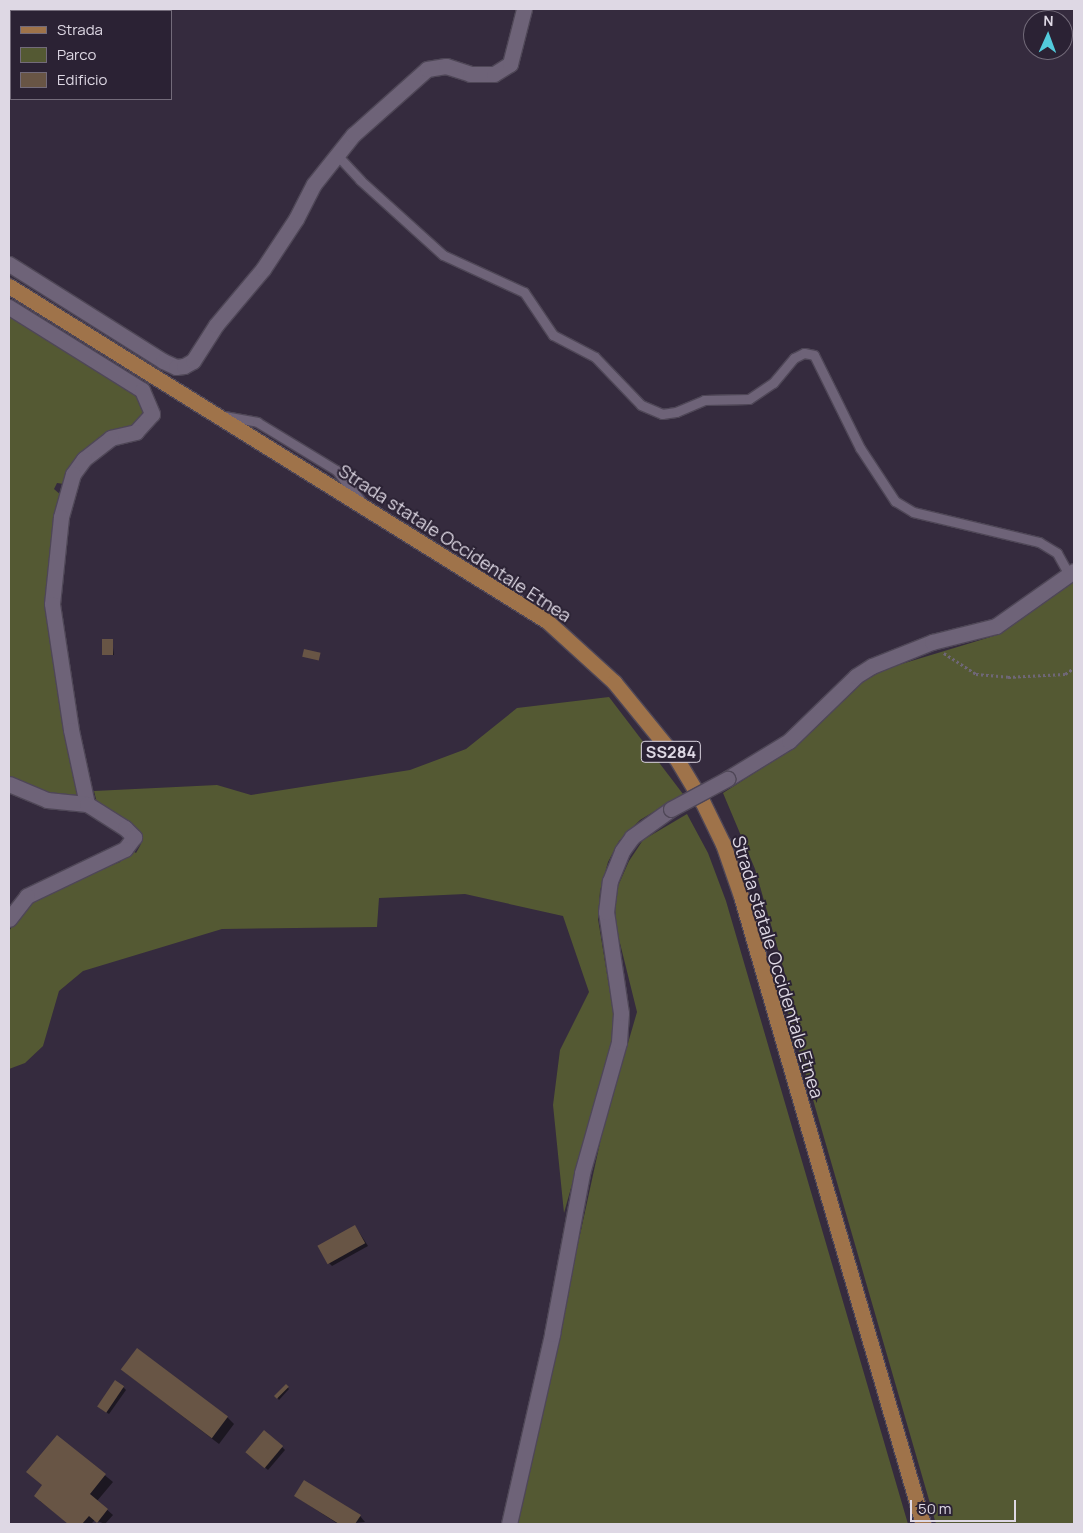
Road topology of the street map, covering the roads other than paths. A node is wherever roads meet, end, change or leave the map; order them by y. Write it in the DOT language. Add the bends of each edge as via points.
graph roads {
  1 [pos="524,9"];
  2 [pos="337,155"];
  3 [pos="9,264"];
  4 [pos="9,286"];
  5 [pos="9,307"];
  6 [pos="1072,573"];
  7 [pos="9,784"];
  8 [pos="86,804"];
  9 [pos="9,919"];
  10 [pos="509,1524"];
  11 [pos="923,1524"];
  1 -- 2 [label="street" via="510,64 494,74 470,74 446,66 427,70 373,115"];
  2 -- 3 [label="street" via="314,184 263,270 216,325 193,361 184,366 176,367 164,361"];
  2 -- 6 [label="lane" via="443,255 524,292 553,335 595,357 641,405 662,414 676,412 704,400 749,399 773,383 794,358 804,353 814,355 860,448 895,501 913,512 1039,542 1057,553"];
  4 -- 11 [label="main road, Strada statale Occidentale Etnea / SS284" via="547,621 582,649 645,718 703,803 723,844 741,896"];
  5 -- 8 [label="street" via="142,390 152,414 136,432 111,438 84,458 73,474 61,517 52,604"];
  6 -- 10 [label="street, bridge" via="996,626 932,642 872,666 856,676 789,741 670,809 632,837 622,851 610,881 606,912 620,1005 619,1042 582,1173 552,1334"];
  7 -- 8 [label="street" via="47,800"];
  8 -- 9 [label="street" via="125,828 134,837 130,843 125,849 27,896"];
}
